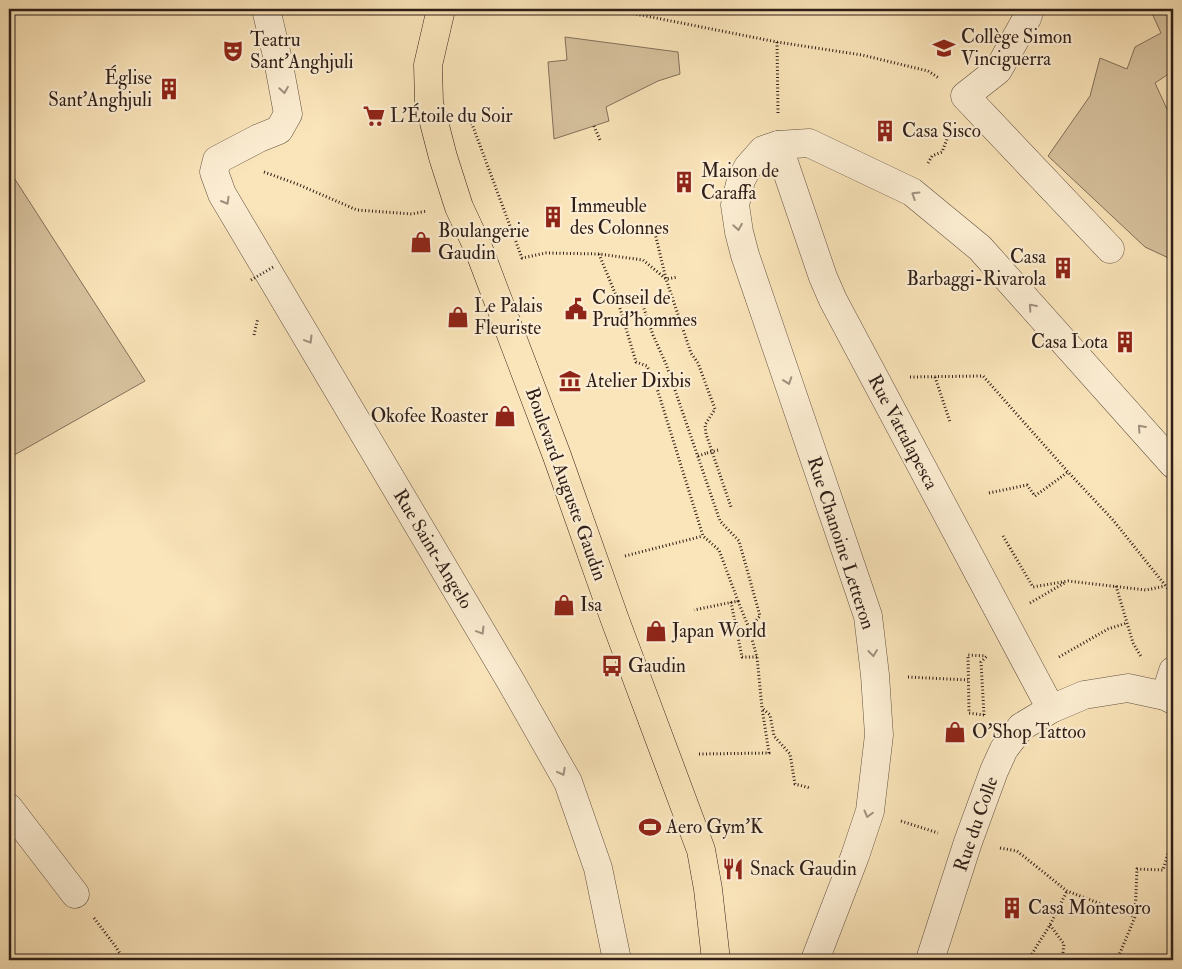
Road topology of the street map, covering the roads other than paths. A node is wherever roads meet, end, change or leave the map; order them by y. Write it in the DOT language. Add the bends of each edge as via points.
graph roads {
  1 [pos="266,9"];
  2 [pos="440,9"];
  3 [pos="1029,13"];
  4 [pos="778,145"];
  5 [pos="1110,249"];
  6 [pos="1173,464"];
  7 [pos="1173,671"];
  8 [pos="1169,698"];
  9 [pos="1052,708"];
  10 [pos="9,808"];
  11 [pos="76,894"];
  12 [pos="939,955"];
  13 [pos="617,960"];
  14 [pos="716,960"];
  15 [pos="815,960"];
  1 -- 13 [label="street, Rue Saint-Angelo, one-way" via="288,114 279,130 216,160 214,172 222,194 568,782 598,868"];
  2 -- 14 [label="main road, Boulevard Auguste Gaudin" via="428,65 429,103 443,158 554,447 700,850"];
  3 -- 5 [label="street" via="998,70 965,96"];
  6 -- 4 [label="street, one-way" via="980,248 920,197 810,143"];
  4 -- 9 [label="street, Rue Vattalapesca" via="833,300"];
  4 -- 15 [label="street, Rue Chanoine Letteron, one-way" via="763,150 748,167 741,180 736,214 745,256 868,616 879,735 870,811"];
  7 -- 8 [label="street"];
  8 -- 9 [label="street, Rue du Colle" via="1128,688 1084,695"];
  9 -- 12 [label="street, Rue du Colle" via="1021,727 1004,748 968,842"];
  10 -- 11 [label="street"];
}
